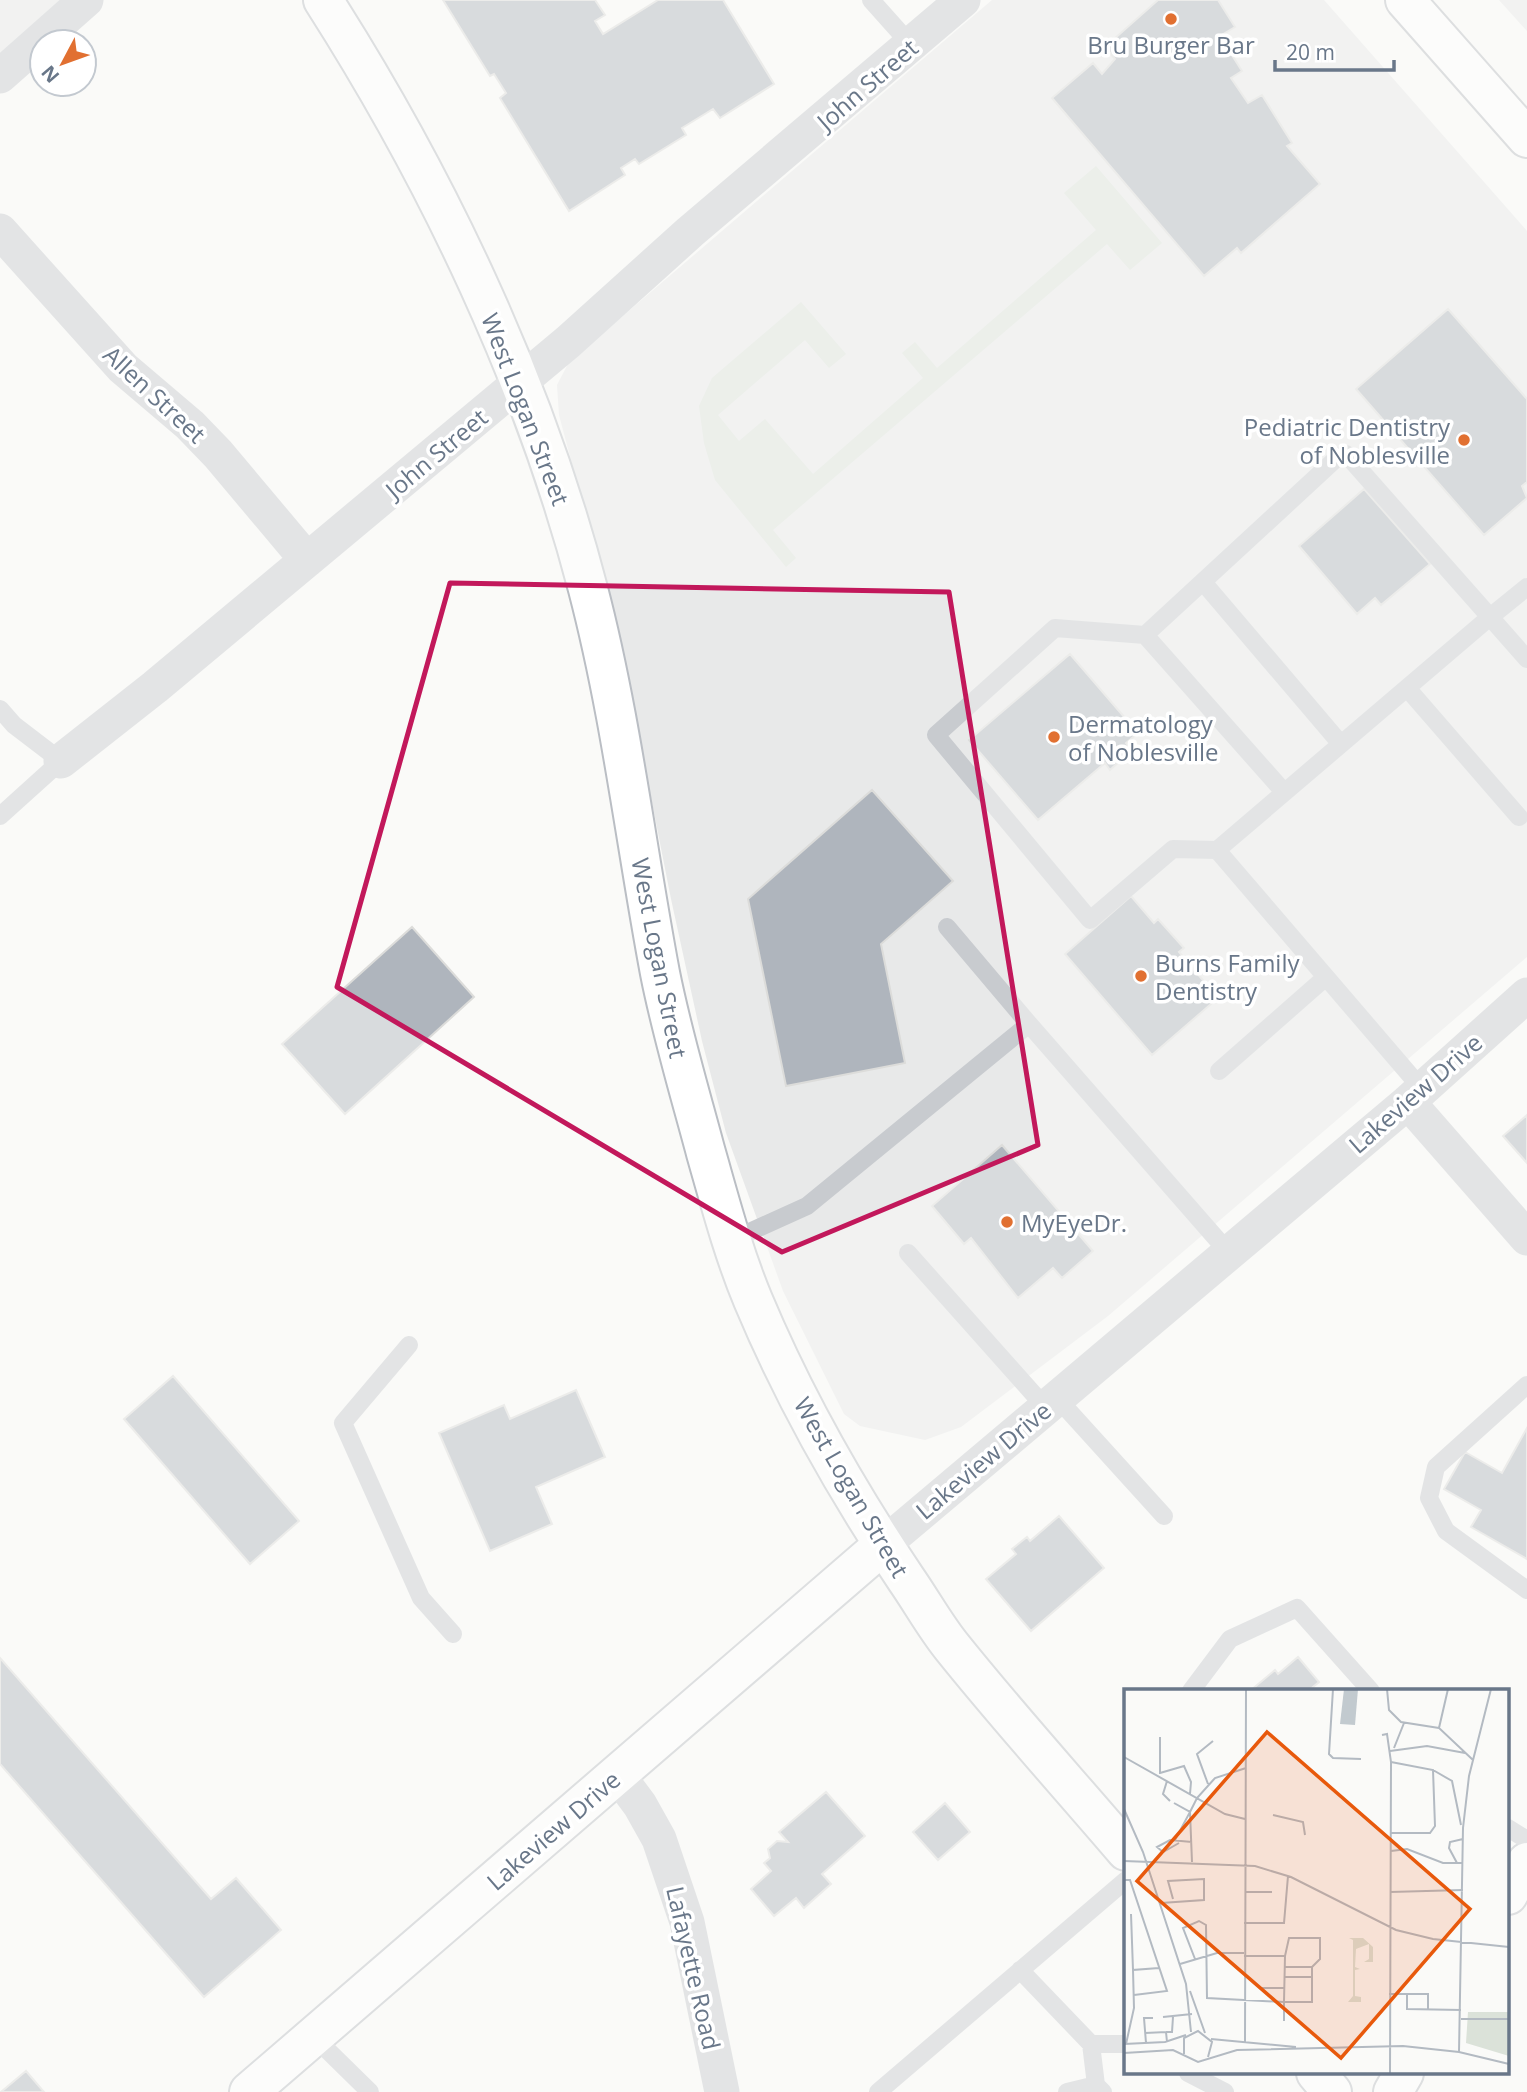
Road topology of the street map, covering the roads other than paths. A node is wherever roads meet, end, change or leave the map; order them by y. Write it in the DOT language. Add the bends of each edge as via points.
graph roads {
  1 [pos="86,0"];
  2 [pos="323,0"];
  3 [pos="871,0"];
  4 [pos="963,0"];
  5 [pos="1405,0"];
  6 [pos="912,46"];
  7 [pos="0,76"];
  8 [pos="1527,138"];
  9 [pos="0,231"];
  10 [pos="519,384"];
  11 [pos="307,560"];
  12 [pos="1203,582"];
  13 [pos="1527,587"];
  14 [pos="1490,618"];
  15 [pos="1145,635"];
  16 [pos="1527,659"];
  17 [pos="1407,688"];
  18 [pos="0,709"];
  19 [pos="1340,743"];
  20 [pos="61,761"];
  21 [pos="1284,792"];
  22 [pos="0,816"];
  23 [pos="1518,817"];
  24 [pos="1217,850"];
  25 [pos="947,927"];
  26 [pos="1326,976"];
  27 [pos="1527,995"];
  28 [pos="1029,1024"];
  29 [pos="1219,1071"];
  30 [pos="1415,1095"];
  31 [pos="1527,1238"];
  32 [pos="732,1240"];
  33 [pos="908,1253"];
  34 [pos="1229,1253"];
  35 [pos="409,1345"];
  36 [pos="1527,1385"];
  37 [pos="1051,1403"];
  38 [pos="1164,1516"];
  39 [pos="883,1545"];
  40 [pos="1527,1590"];
  41 [pos="453,1634"];
  42 [pos="1192,1689"];
  43 [pos="1369,1689"];
  44 [pos="617,1774"];
  45 [pos="1510,1829"];
  46 [pos="1527,1840"];
  47 [pos="1124,1849"];
  48 [pos="1527,1862"];
  49 [pos="1124,1882"];
  50 [pos="1510,1892"];
  51 [pos="1020,1970"];
  52 [pos="313,2036"];
  53 [pos="1124,2043"];
  54 [pos="1091,2044"];
  55 [pos="1190,2074"];
  56 [pos="1317,2074"];
  57 [pos="1403,2074"];
  58 [pos="1099,2089"];
  59 [pos="249,2092"];
  60 [pos="370,2092"];
  61 [pos="722,2092"];
  62 [pos="878,2092"];
  63 [pos="1068,2092"];
  64 [pos="1225,2092"];
  65 [pos="1332,2092"];
  66 [pos="1393,2092"];
  1 -- 7 [label="street"];
  2 -- 10 [label="street, West Logan Street" via="416,158"];
  3 -- 6 [label="lane"];
  4 -- 6 [label="street, John Street"];
  5 -- 8 [label="street"];
  6 -- 10 [label="street, John Street" via="690,232"];
  9 -- 11 [label="street, Allen Street" via="123,368 218,454"];
  10 -- 11 [label="street, John Street"];
  10 -- 32 [label="street, West Logan Street" via="559,491 589,592 662,979"];
  11 -- 20 [label="street, John Street"];
  12 -- 14 [label="lane" via="1346,454"];
  12 -- 15 [label="lane"];
  12 -- 19 [label="lane"];
  13 -- 14 [label="lane"];
  14 -- 16 [label="lane"];
  14 -- 17 [label="lane"];
  15 -- 21 [label="lane"];
  15 -- 24 [label="lane" via="1055,628 936,735 1090,920 1172,849"];
  17 -- 19 [label="lane"];
  17 -- 23 [label="lane"];
  18 -- 20 [label="lane"];
  19 -- 21 [label="lane"];
  20 -- 22 [label="lane"];
  21 -- 24 [label="lane"];
  24 -- 26 [label="lane"];
  25 -- 28 [label="lane"];
  26 -- 29 [label="lane"];
  26 -- 30 [label="lane"];
  27 -- 30 [label="street, Lakeview Drive"];
  28 -- 32 [label="lane" via="807,1206"];
  28 -- 34 [label="lane"];
  30 -- 31 [label="street"];
  30 -- 34 [label="street, Lakeview Drive"];
  32 -- 39 [label="street, West Logan Street" via="752,1298 787,1374"];
  33 -- 37 [label="lane"];
  34 -- 37 [label="street, Lakeview Drive"];
  35 -- 41 [label="lane" via="343,1423 421,1598"];
  36 -- 40 [label="lane" via="1436,1467 1429,1498 1446,1531"];
  37 -- 38 [label="lane"];
  37 -- 39 [label="street, Lakeview Drive"];
  39 -- 44 [label="street, Lakeview Drive"];
  39 -- 47 [label="street, West Logan Street" via="949,1643"];
  42 -- 43 [label="lane" via="1230,1639 1297,1608"];
  44 -- 52 [label="street, Lakeview Drive"];
  44 -- 61 [label="street, Lafayette Road" via="659,1839 687,1922"];
  45 -- 46 [label="lane"];
  48 -- 50 [label="street"];
  49 -- 51 [label="lane"];
  51 -- 54 [label="lane"];
  51 -- 62 [label="lane"];
  52 -- 59 [label="street, Lakeview Drive"];
  52 -- 60 [label="lane"];
  53 -- 54 [label="lane"];
  54 -- 58 [label="lane"];
  55 -- 64 [label="lane"];
  56 -- 65 [label="street"];
  57 -- 66 [label="street"];
  58 -- 63 [label="lane"];
}
